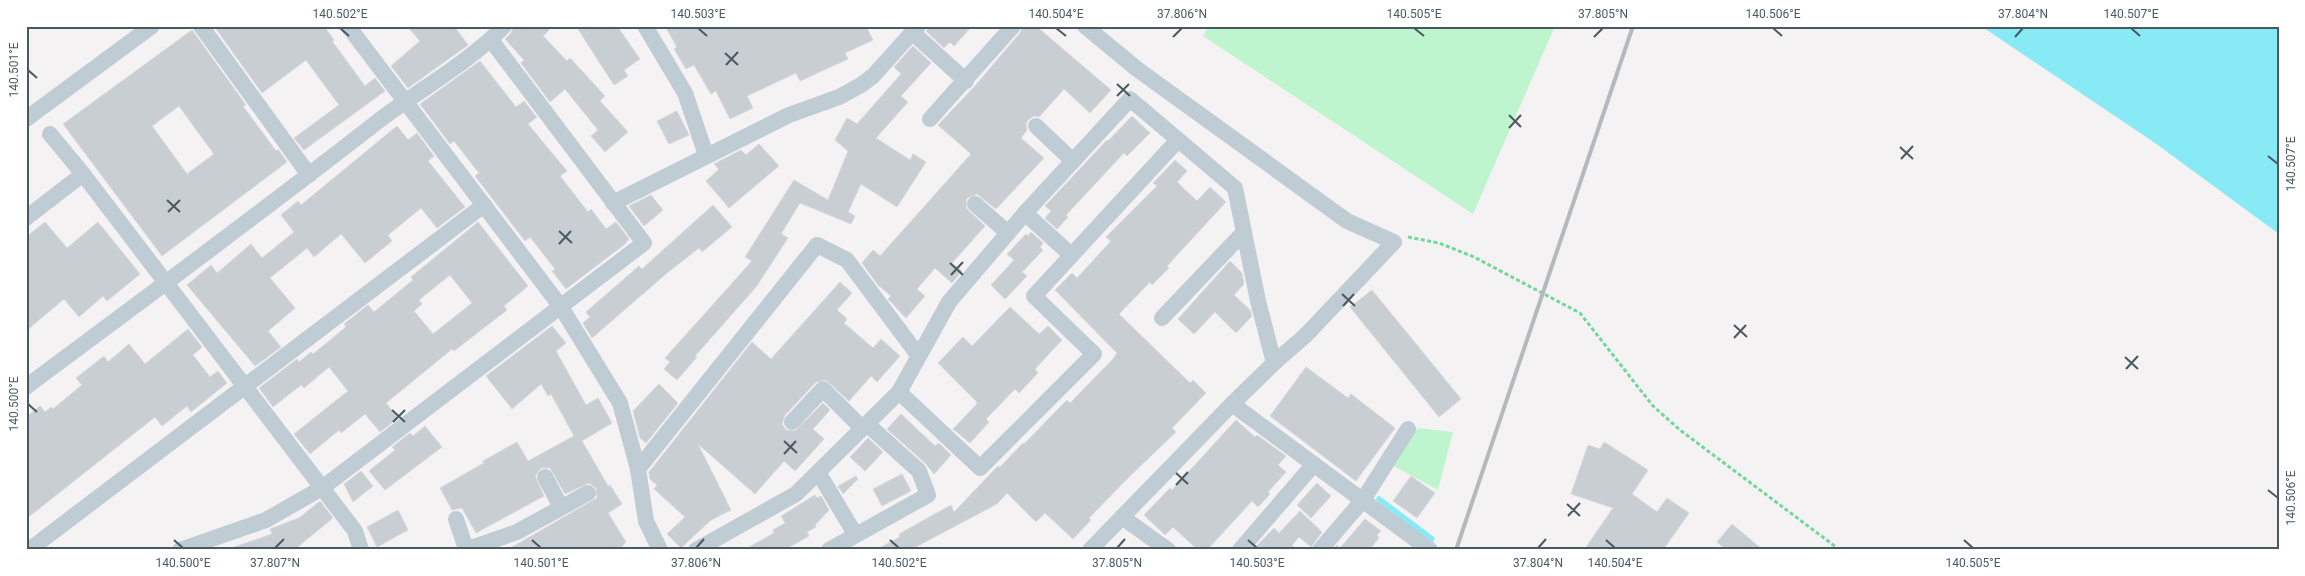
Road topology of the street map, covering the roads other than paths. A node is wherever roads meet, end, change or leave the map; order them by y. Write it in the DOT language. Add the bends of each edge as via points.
graph roads {
  1 [pos="152,26"];
  2 [pos="201,26"];
  3 [pos="348,26"];
  4 [pos="504,26"];
  5 [pos="645,26"];
  6 [pos="1013,26"];
  7 [pos="1085,26"];
  8 [pos="915,29"];
  9 [pos="491,40"];
  10 [pos="966,81"];
  11 [pos="405,101"];
  12 [pos="26,119"];
  13 [pos="930,119"];
  14 [pos="1036,126"];
  15 [pos="50,134"];
  16 [pos="1178,140"];
  17 [pos="706,155"];
  18 [pos="1073,161"];
  19 [pos="83,174"];
  20 [pos="309,175"];
  21 [pos="613,203"];
  22 [pos="975,204"];
  23 [pos="484,205"];
  24 [pos="1025,213"];
  25 [pos="26,218"];
  26 [pos="1244,232"];
  27 [pos="1008,233"];
  28 [pos="1071,255"];
  29 [pos="166,282"];
  30 [pos="562,307"];
  31 [pos="1162,318"];
  32 [pos="918,355"];
  33 [pos="1274,363"];
  34 [pos="245,385"];
  35 [pos="26,387"];
  36 [pos="899,392"];
  37 [pos="1232,404"];
  38 [pos="792,422"];
  39 [pos="864,426"];
  40 [pos="1408,429"];
  41 [pos="1314,464"];
  42 [pos="638,469"];
  43 [pos="818,472"];
  44 [pos="545,477"];
  45 [pos="322,488"];
  46 [pos="588,493"];
  47 [pos="1363,500"];
  48 [pos="561,507"];
  49 [pos="1122,517"];
  50 [pos="456,519"];
  51 [pos="855,534"];
  52 [pos="1412,544"];
  53 [pos="34,548"];
  54 [pos="180,550"];
  55 [pos="361,550"];
  56 [pos="465,550"];
  57 [pos="660,550"];
  58 [pos="696,550"];
  59 [pos="829,550"];
  60 [pos="1090,550"];
  61 [pos="1168,550"];
  62 [pos="1240,550"];
  63 [pos="1320,550"];
  64 [pos="1430,550"];
  1 -- 12 [label="street"];
  2 -- 20 [label="street"];
  3 -- 11 [label="street"];
  4 -- 9 [label="street"];
  5 -- 17 [label="street" via="685,93"];
  6 -- 10 [label="street"];
  7 -- 33 [label="street" via="1137,69 1347,220 1394,242 1306,336"];
  8 -- 10 [label="street"];
  8 -- 17 [label="street" via="874,76 862,85 789,115"];
  9 -- 11 [label="street"];
  9 -- 21 [label="street"];
  10 -- 13 [label="street"];
  11 -- 20 [label="street"];
  11 -- 23 [label="street"];
  14 -- 18 [label="street"];
  15 -- 19 [label="street"];
  16 -- 18 [label="street" via="1130,99"];
  16 -- 26 [label="street" via="1235,188"];
  16 -- 28 [label="street"];
  17 -- 21 [label="street"];
  18 -- 24 [label="street"];
  19 -- 25 [label="street"];
  19 -- 29 [label="street"];
  20 -- 29 [label="street"];
  21 -- 30 [label="street" via="644,243"];
  22 -- 27 [label="street"];
  23 -- 30 [label="street"];
  23 -- 34 [label="street"];
  24 -- 27 [label="street"];
  24 -- 28 [label="street"];
  26 -- 31 [label="street"];
  26 -- 33 [label="street"];
  27 -- 32 [label="street" via="948,302"];
  28 -- 36 [label="street" via="1034,296 1094,354 980,468"];
  29 -- 34 [label="street"];
  29 -- 35 [label="street"];
  30 -- 42 [label="street" via="620,403"];
  30 -- 45 [label="street"];
  32 -- 36 [label="street"];
  32 -- 42 [label="street" via="847,260 817,245"];
  33 -- 37 [label="street"];
  34 -- 45 [label="street"];
  34 -- 53 [label="street"];
  36 -- 39 [label="street"];
  37 -- 41 [label="street"];
  37 -- 49 [label="street"];
  38 -- 39 [label="street" via="823,389"];
  39 -- 43 [label="street"];
  39 -- 51 [label="street" via="919,472 928,495"];
  40 -- 47 [label="street"];
  41 -- 47 [label="street"];
  41 -- 62 [label="street"];
  42 -- 57 [label="street" via="646,521"];
  43 -- 51 [label="street"];
  43 -- 58 [label="street" via="796,494"];
  44 -- 48 [label="street"];
  45 -- 54 [label="street" via="266,520"];
  45 -- 55 [label="street" via="355,531"];
  46 -- 48 [label="street"];
  47 -- 52 [label="street"];
  47 -- 63 [label="street"];
  48 -- 56 [label="street" via="517,532"];
  49 -- 60 [label="street"];
  49 -- 61 [label="street"];
  50 -- 56 [label="street"];
  51 -- 59 [label="street"];
  52 -- 64 [label="street"];
}
